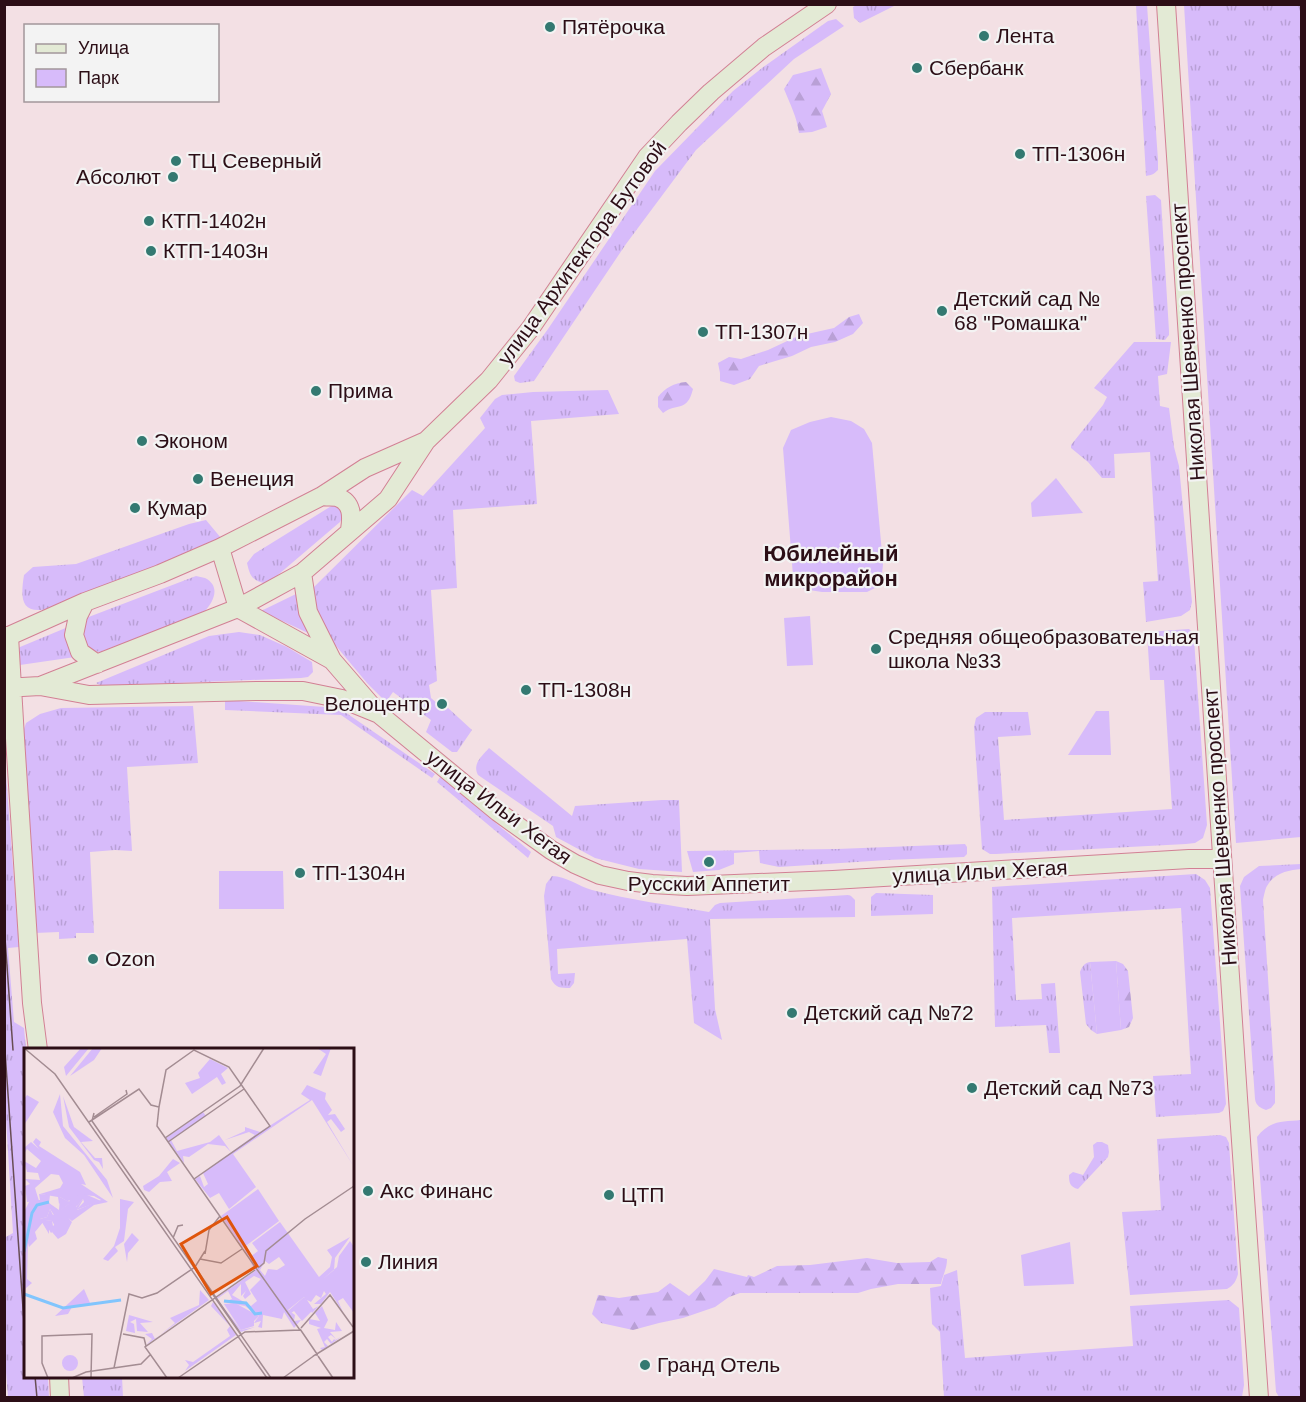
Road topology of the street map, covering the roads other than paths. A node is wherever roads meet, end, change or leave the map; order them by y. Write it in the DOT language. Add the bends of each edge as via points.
graph roads {
  1 [pos="827,4"];
  2 [pos="1166,4"];
  3 [pos="426,441"];
  4 [pos="322,496"];
  5 [pos="351,530"];
  6 [pos="220,548"];
  7 [pos="302,573"];
  8 [pos="85,602"];
  9 [pos="238,608"];
  10 [pos="7,636"];
  11 [pos="332,660"];
  12 [pos="97,663"];
  13 [pos="40,686"];
  14 [pos="8,687"];
  15 [pos="379,714"];
  16 [pos="1222,859"];
  17 [pos="38,1048"];
  18 [pos="59,1378"];
  19 [pos="60,1398"];
  20 [pos="1259,1398"];
  1 -- 3 [label="main road, улица Архитектора Бутовой" via="764,47 679,123 647,158 489,380"];
  2 -- 16 [label="main road, Николая Шевченко проспект"];
  3 -- 4 [label="main road, улица Архитектора Бутовой" via="365,468"];
  3 -- 5 [label="main road, улица Архитектора Бутовой" via="388,499"];
  4 -- 5 [label="main road" via="337,497 347,503 352,515"];
  4 -- 6 [label="main road, улица Архитектора Бутовой"];
  5 -- 7 [label="main road, улица Архитектора Бутовой"];
  6 -- 8 [label="main road, улица Архитектора Бутовой"];
  6 -- 9 [label="main road"];
  7 -- 9 [label="main road, улица Архитектора Бутовой"];
  7 -- 11 [label="main road" via="308,612"];
  8 -- 10 [label="main road, улица Архитектора Бутовой"];
  8 -- 12 [label="main road" via="74,635 80,652"];
  9 -- 11 [label="main road"];
  9 -- 12 [label="main road, улица Архитектора Бутовой"];
  10 -- 14 [label="main road"];
  11 -- 15 [label="main road"];
  12 -- 13 [label="main road, улица Архитектора Бутовой"];
  13 -- 14 [label="main road, улица Ильи Хегая"];
  13 -- 15 [label="main road, улица Ильи Хегая" via="88,695 303,691 342,699"];
  14 -- 17 [label="main road"];
  15 -- 16 [label="main road, улица Ильи Хегая" via="498,812 551,850 600,875 628,881 687,886"];
  16 -- 20 [label="main road, Николая Шевченко проспект"];
  18 -- 19 [label="main road"];
}
